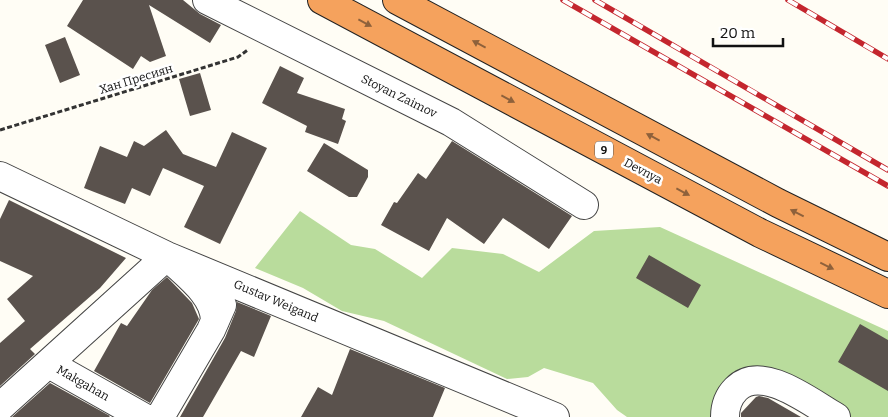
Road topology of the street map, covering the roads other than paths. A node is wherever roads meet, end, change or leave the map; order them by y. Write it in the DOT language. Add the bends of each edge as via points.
graph roads {
  1 [pos="207,0"];
  2 [pos="322,0"];
  3 [pos="397,0"];
  4 [pos="0,176"];
  5 [pos="584,205"];
  6 [pos="167,256"];
  7 [pos="888,257"];
  8 [pos="231,282"];
  9 [pos="888,294"];
  10 [pos="215,321"];
  11 [pos="49,364"];
  12 [pos="0,407"];
  13 [pos="143,417"];
  14 [pos="160,417"];
  15 [pos="555,417"];
  16 [pos="725,417"];
  17 [pos="836,417"];
  1 -- 5 [label="street, Stoyan Zaimov" via="451,122"];
  2 -- 9 [label="highway, Devnya / 9, one-way" via="760,233"];
  7 -- 3 [label="highway, one-way" via="778,203"];
  4 -- 6 [label="street, Gustav Weigand"];
  6 -- 8 [label="street, Gustav Weigand"];
  6 -- 10 [label="street" via="211,302"];
  6 -- 11 [label="street"];
  8 -- 10 [label="street"];
  8 -- 15 [label="street, Gustav Weigand"];
  10 -- 14 [label="street"];
  11 -- 12 [label="street"];
  11 -- 13 [label="street, Makgahan"];
  16 -- 17 [label="street" via="731,395 748,382 759,379 781,386"];
}
